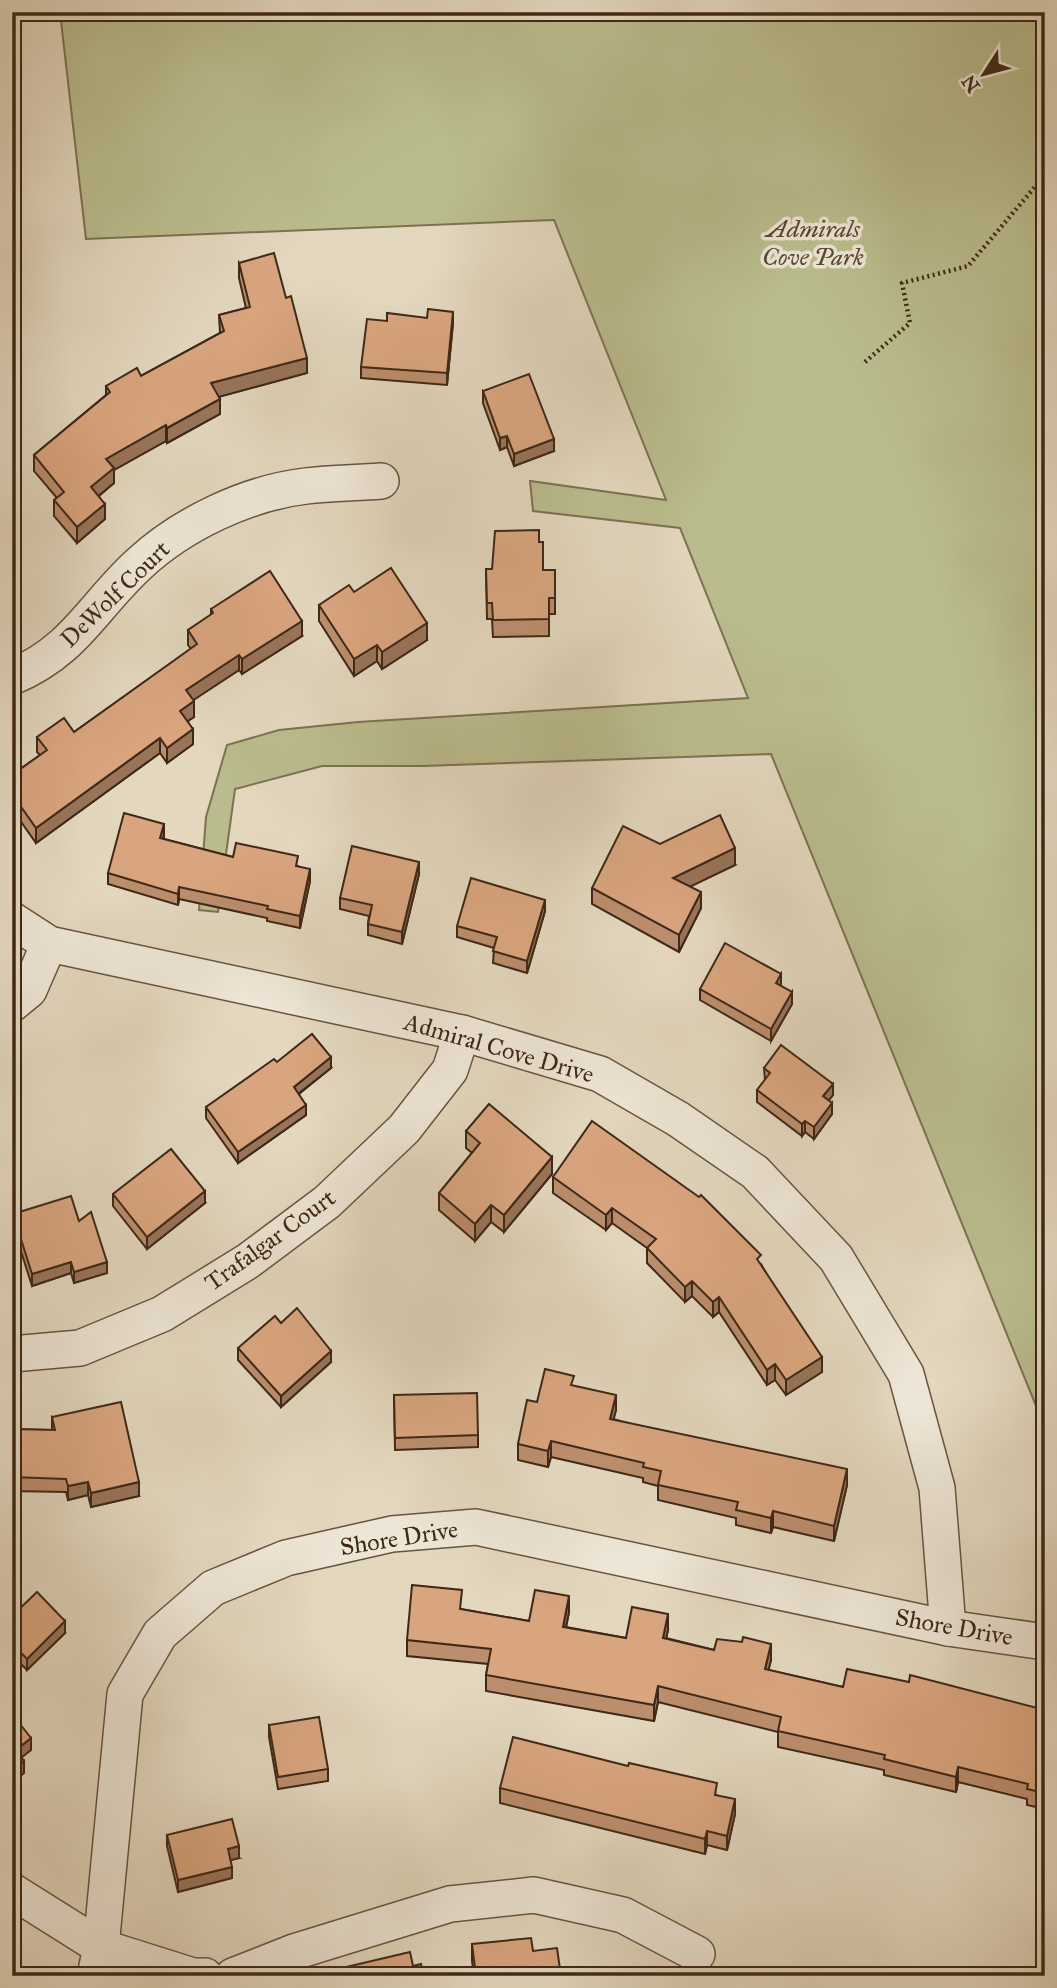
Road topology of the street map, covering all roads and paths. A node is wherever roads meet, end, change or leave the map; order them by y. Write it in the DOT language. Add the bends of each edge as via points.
graph roads {
  1 [pos="1045,175"];
  2 [pos="865,362"];
  3 [pos="381,481"];
  4 [pos="12,677"];
  5 [pos="12,920"];
  6 [pos="49,944"];
  7 [pos="12,1004"];
  8 [pos="462,1033"];
  9 [pos="12,1354"];
  10 [pos="948,1628"];
  11 [pos="1045,1642"];
  12 [pos="12,1891"];
  13 [pos="697,1954"];
  14 [pos="98,1961"];
  15 [pos="205,1976"];
  16 [pos="233,1976"];
  1 -- 2 [label="path" via="968,266 902,283 910,323"];
  3 -- 4 [label="street, DeWolf Court" via="304,486 247,501 189,526 138,564 71,642"];
  5 -- 6 [label="street, Admiral Cove Drive"];
  6 -- 7 [label="street" via="29,990"];
  6 -- 8 [label="street, Admiral Cove Drive"];
  8 -- 9 [label="street, Trafalgar Court" via="450,1070 404,1129 327,1202 247,1261 162,1314 80,1348"];
  8 -- 10 [label="street, Admiral Cove Drive" via="600,1074 678,1119 755,1172 836,1258 906,1374 937,1488"];
  10 -- 11 [label="street, Shore Drive"];
  10 -- 14 [label="street, Shore Drive" via="476,1527 392,1534 286,1558 213,1588 160,1634 125,1694"];
  12 -- 14 [label="street"];
  13 -- 16 [label="street" via="623,1914 534,1895 450,1904 294,1952"];
  14 -- 15 [label="street"];
}
